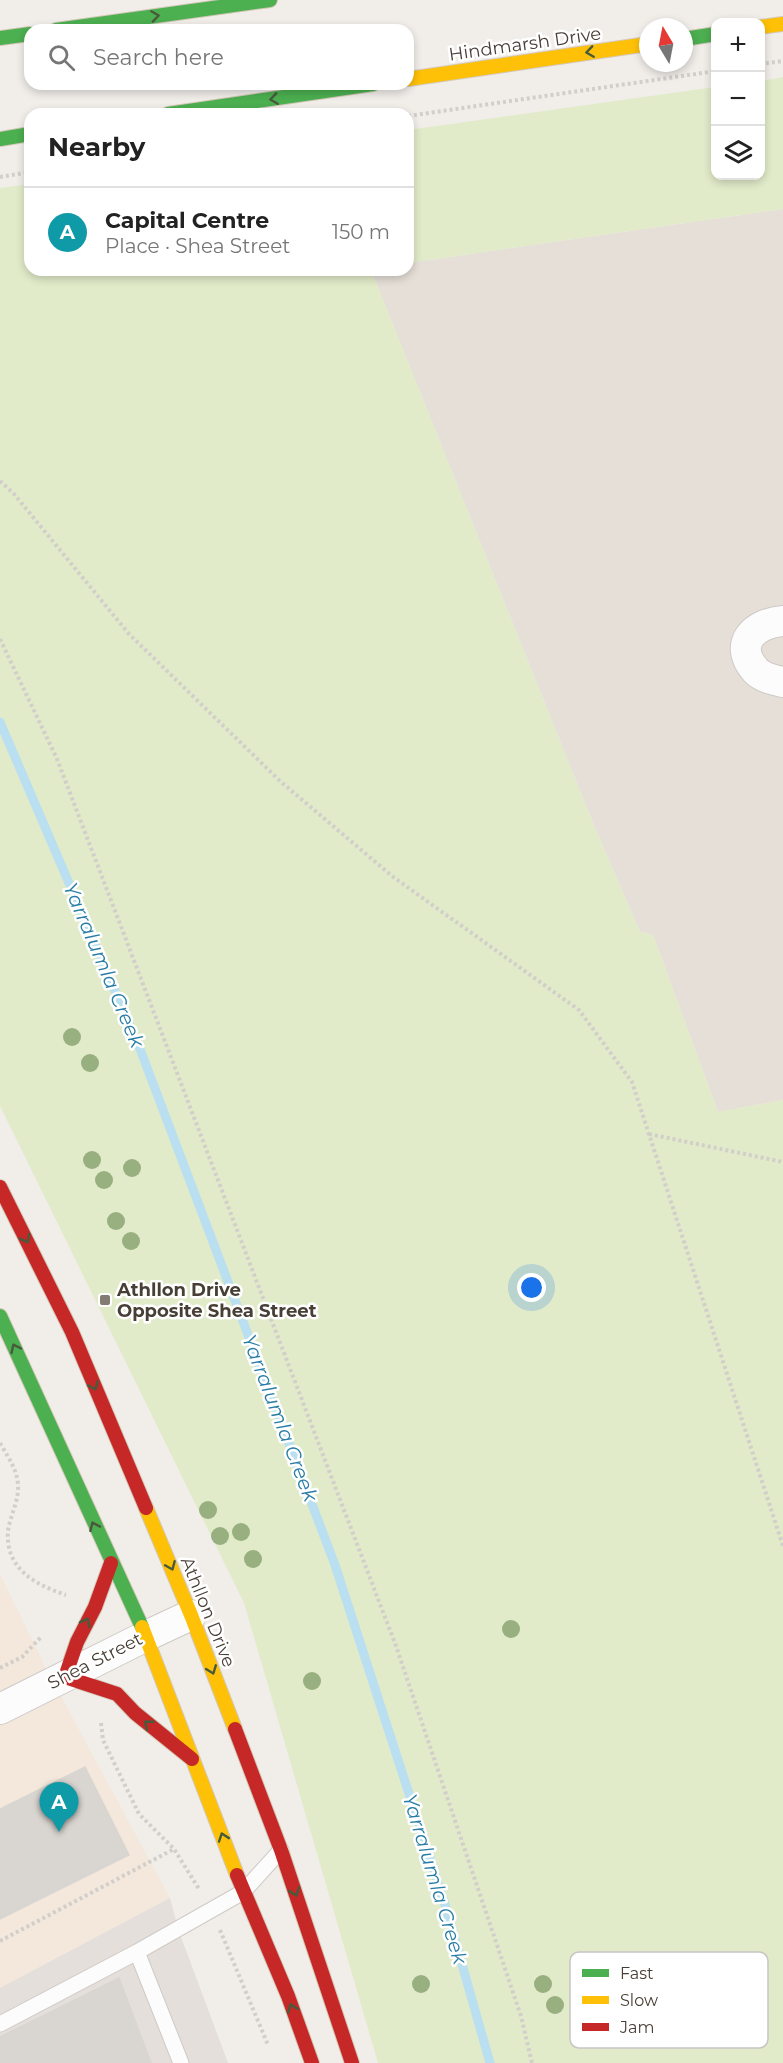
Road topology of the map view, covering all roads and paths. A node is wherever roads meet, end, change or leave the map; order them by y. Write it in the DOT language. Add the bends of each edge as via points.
graph roads {
  1 [pos="270,0"];
  2 [pos="99,24"];
  3 [pos="783,24"];
  4 [pos="765,26"];
  5 [pos="24,35"];
  6 [pos="711,35"];
  7 [pos="0,38"];
  8 [pos="693,38"];
  9 [pos="639,45"];
  10 [pos="783,60"];
  11 [pos="765,63"];
  12 [pos="711,71"];
  13 [pos="414,78"];
  14 [pos="332,90"];
  15 [pos="209,108"];
  16 [pos="414,115"];
  17 [pos="24,135"];
  18 [pos="0,139"];
  19 [pos="24,173"];
  20 [pos="0,177"];
  21 [pos="0,481"];
  22 [pos="783,621"];
  23 [pos="0,639"];
  24 [pos="783,682"];
  25 [pos="648,1134"];
  26 [pos="783,1162"];
  27 [pos="0,1187"];
  28 [pos="0,1316"];
  29 [pos="0,1443"];
  30 [pos="783,1546"];
  31 [pos="111,1563"];
  32 [pos="92,1611"];
  33 [pos="191,1615"];
  34 [pos="48,1630"];
  35 [pos="146,1636"];
  36 [pos="0,1668"];
  37 [pos="65,1677"];
  38 [pos="0,1709"];
  39 [pos="103,1740"];
  40 [pos="194,1761"];
  41 [pos="174,1850"];
  42 [pos="281,1850"];
  43 [pos="243,1892"];
  44 [pos="212,1910"];
  45 [pos="0,1941"];
  46 [pos="137,1952"];
  47 [pos="0,2024"];
  48 [pos="270,2051"];
  49 [pos="181,2063"];
  50 [pos="312,2063"];
  51 [pos="352,2063"];
  52 [pos="532,2063"];
  2 -- 1 [label="main road, one-way"];
  3 -- 4 [label="main road"];
  5 -- 7 [label="main road"];
  6 -- 8 [label="main road"];
  9 -- 13 [label="main road, Hindmarsh Drive, one-way"];
  10 -- 11 [label="path"];
  12 -- 16 [label="path"];
  14 -- 15 [label="main road, one-way"];
  17 -- 18 [label="main road"];
  19 -- 20 [label="path"];
  21 -- 25 [label="path" via="129,634 280,782 392,876 579,1010 632,1082"];
  22 -- 24 [label="street" via="758,627 747,638 746,648 757,672"];
  23 -- 52 [label="path" via="57,759 396,1646 521,2016"];
  25 -- 26 [label="path"];
  25 -- 30 [label="path"];
  27 -- 33 [label="main road, Athllon Drive, one-way" via="72,1332"];
  31 -- 28 [label="main road, one-way"];
  29 -- 32 [label="path" via="15,1469 18,1488 8,1531 13,1558 31,1580"];
  31 -- 32 [label="main road"];
  31 -- 35 [label="main road"];
  37 -- 32 [label="main road, one-way"];
  33 -- 35 [label="street, Shea Street"];
  33 -- 42 [label="main road, Athllon Drive, one-way"];
  34 -- 36 [label="path" via="22,1657"];
  35 -- 37 [label="street, Shea Street"];
  35 -- 40 [label="main road"];
  37 -- 38 [label="street, Shea Street"];
  40 -- 37 [label="main road, one-way" via="117,1694"];
  39 -- 41 [label="path" via="139,1814"];
  43 -- 40 [label="main road, one-way"];
  41 -- 44 [label="path"];
  41 -- 45 [label="path"];
  42 -- 43 [label="lane"];
  42 -- 51 [label="main road, Athllon Drive, one-way"];
  43 -- 44 [label="lane"];
  50 -- 43 [label="main road, one-way"];
  44 -- 46 [label="lane"];
  44 -- 48 [label="path"];
  46 -- 47 [label="lane"];
  46 -- 49 [label="lane"];
}
